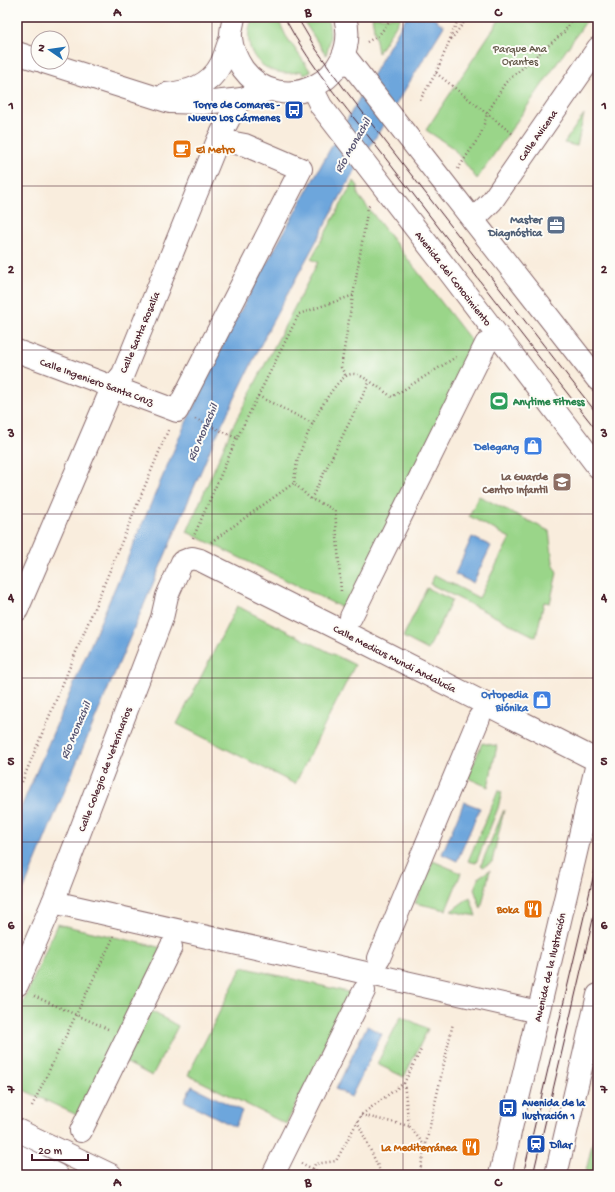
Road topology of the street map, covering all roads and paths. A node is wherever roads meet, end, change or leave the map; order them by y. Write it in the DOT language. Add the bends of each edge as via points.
graph roads {
  1 [pos="344,17"];
  2 [pos="393,17"];
  3 [pos="459,17"];
  4 [pos="468,17"];
  5 [pos="574,17"];
  6 [pos="232,27"];
  7 [pos="449,42"];
  8 [pos="346,48"];
  9 [pos="598,48"];
  10 [pos="17,53"];
  11 [pos="30,57"];
  12 [pos="69,70"];
  13 [pos="436,73"];
  14 [pos="269,90"];
  15 [pos="149,96"];
  16 [pos="317,97"];
  17 [pos="242,99"];
  18 [pos="420,100"];
  19 [pos="487,114"];
  20 [pos="224,141"];
  21 [pos="529,147"];
  22 [pos="448,189"];
  23 [pos="376,200"];
  24 [pos="473,220"];
  25 [pos="354,295"];
  26 [pos="486,344"];
  27 [pos="17,351"];
  28 [pos="457,356"];
  29 [pos="345,375"];
  30 [pos="598,380"];
  31 [pos="370,381"];
  32 [pos="112,388"];
  33 [pos="258,396"];
  34 [pos="183,414"];
  35 [pos="312,423"];
  36 [pos="237,438"];
  37 [pos="598,467"];
  38 [pos="294,483"];
  39 [pos="311,499"];
  40 [pos="197,547"];
  41 [pos="24,572"];
  42 [pos="341,593"];
  43 [pos="17,610"];
  44 [pos="347,624"];
  45 [pos="479,718"];
  46 [pos="598,760"];
  47 [pos="22,782"];
  48 [pos="53,902"];
  49 [pos="115,934"];
  50 [pos="171,947"];
  51 [pos="379,958"];
  52 [pos="22,989"];
  53 [pos="364,991"];
  54 [pos="598,995"];
  55 [pos="538,1012"];
  56 [pos="76,1015"];
  57 [pos="453,1023"];
  58 [pos="127,1038"];
  59 [pos="422,1048"];
  60 [pos="404,1083"];
  61 [pos="32,1106"];
  62 [pos="361,1115"];
  63 [pos="357,1120"];
  64 [pos="409,1126"];
  65 [pos="17,1130"];
  66 [pos="81,1131"];
  67 [pos="425,1147"];
  68 [pos="17,1156"];
  69 [pos="302,1163"];
  70 [pos="313,1169"];
  71 [pos="382,1174"];
  72 [pos="57,1175"];
  73 [pos="111,1175"];
  74 [pos="273,1175"];
  75 [pos="325,1175"];
  76 [pos="388,1175"];
  77 [pos="419,1175"];
  78 [pos="500,1175"];
  79 [pos="556,1175"];
  1 -- 8 [label="street" via="347,25"];
  2 -- 8 [label="path" via="379,35 365,44"];
  3 -- 7 [label="path"];
  4 -- 7 [label="path"];
  5 -- 19 [label="path" via="564,32 505,83"];
  6 -- 14 [label="street" via="236,60 250,78"];
  6 -- 15 [label="street" via="221,65 211,77 198,87 182,92"];
  7 -- 13 [label="path"];
  8 -- 16 [label="street" via="333,74 325,81"];
  8 -- 22 [label="street" via="358,72"];
  9 -- 21 [label="street, Calle Avicena"];
  10 -- 11 [label="street"];
  12 -- 15 [label="street"];
  13 -- 18 [label="path"];
  13 -- 19 [label="path"];
  14 -- 16 [label="street"];
  14 -- 17 [label="street"];
  15 -- 17 [label="street" via="170,102 187,103"];
  16 -- 37 [label="street, Avenida del Conocimiento"];
  17 -- 32 [label="street, Calle Santa Rosalía" via="218,140 123,374"];
  19 -- 21 [label="path"];
  19 -- 22 [label="path" via="481,134 454,174"];
  20 -- 34 [label="street" via="245,146 301,169"];
  21 -- 24 [label="street, Calle Avicena" via="492,201"];
  22 -- 24 [label="street"];
  23 -- 25 [label="path" via="368,207"];
  24 -- 30 [label="street"];
  25 -- 29 [label="path" via="341,367"];
  25 -- 33 [label="path" via="299,314"];
  26 -- 44 [label="street"];
  27 -- 32 [label="street, Calle Ingeniero Santa Cruz"];
  28 -- 31 [label="path" via="392,397"];
  29 -- 31 [label="path" via="353,374"];
  29 -- 35 [label="path" via="328,396"];
  31 -- 39 [label="path"];
  32 -- 34 [label="street, Calle Ingeniero Santa Cruz"];
  32 -- 41 [label="street, Calle Santa Rosalía"];
  33 -- 35 [label="path"];
  33 -- 36 [label="path"];
  34 -- 36 [label="path"];
  34 -- 47 [label="path"];
  35 -- 38 [label="path" via="298,457"];
  36 -- 40 [label="path"];
  38 -- 39 [label="path"];
  38 -- 40 [label="path"];
  39 -- 42 [label="path" via="335,510"];
  40 -- 44 [label="street, Calle Medicus Mundi Andalucía" via="200,560"];
  40 -- 48 [label="street, Calle Colegio de Veterinarios" via="182,562 167,596 162,618"];
  41 -- 43 [label="street, Calle Santa Rosalía"];
  44 -- 46 [label="street, Calle Medicus Mundi Andalucía"];
  45 -- 51 [label="street"];
  46 -- 55 [label="street, Avenida de la Ilustración"];
  48 -- 52 [label="street, Calle Colegio de Veterinarios"];
  48 -- 55 [label="street"];
  49 -- 56 [label="path"];
  50 -- 58 [label="street"];
  52 -- 56 [label="path"];
  53 -- 74 [label="street"];
  54 -- 79 [label="street"];
  55 -- 78 [label="street, Avenida de la Ilustración"];
  56 -- 58 [label="path"];
  56 -- 61 [label="path"];
  57 -- 67 [label="path"];
  58 -- 66 [label="street"];
  59 -- 60 [label="path"];
  60 -- 62 [label="path"];
  60 -- 64 [label="path"];
  62 -- 63 [label="path"];
  62 -- 64 [label="path"];
  63 -- 70 [label="path" via="336,1161 316,1164"];
  63 -- 71 [label="path"];
  64 -- 67 [label="path"];
  65 -- 73 [label="street"];
  67 -- 77 [label="path"];
  68 -- 72 [label="street"];
  69 -- 70 [label="path"];
  70 -- 75 [label="path"];
  71 -- 76 [label="path"];
}
